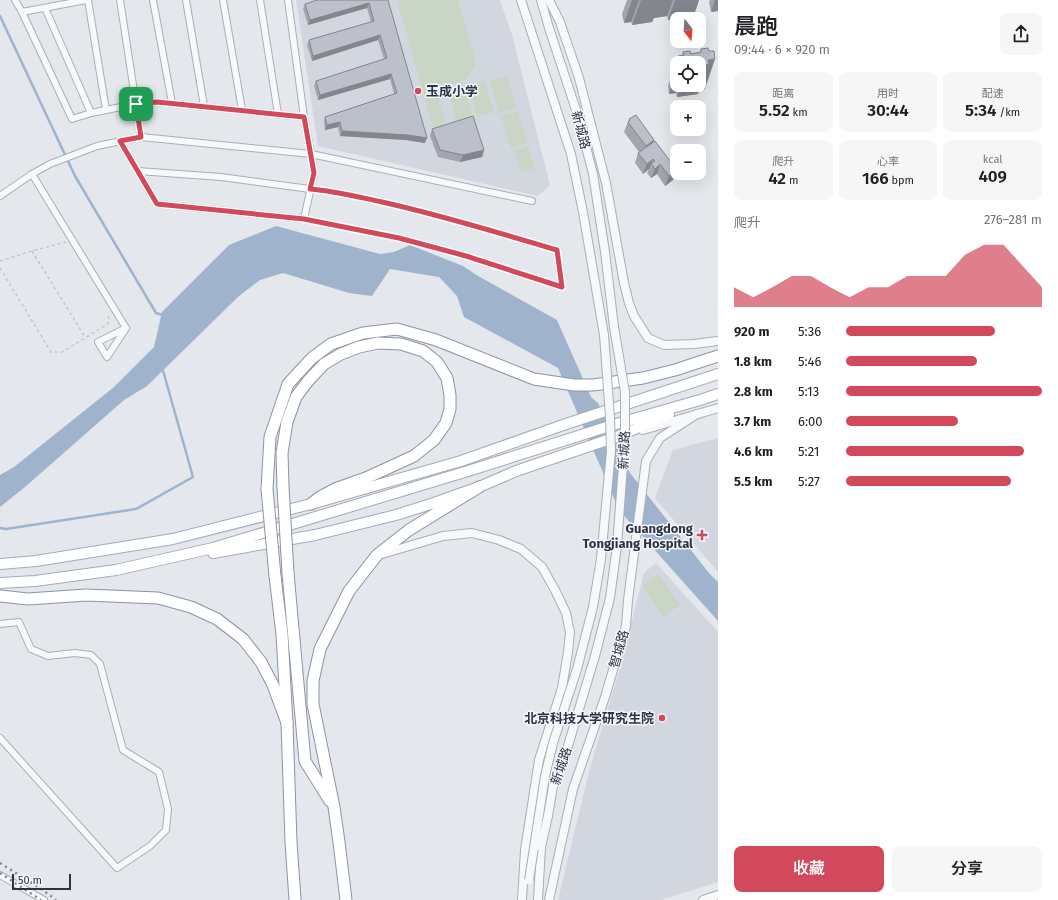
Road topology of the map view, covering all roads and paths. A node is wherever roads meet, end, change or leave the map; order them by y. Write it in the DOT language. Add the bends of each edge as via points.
graph roads {
  1 [pos="14,0"];
  2 [pos="87,0"];
  3 [pos="120,0"];
  4 [pos="153,0"];
  5 [pos="186,0"];
  6 [pos="223,0"];
  7 [pos="260,0"];
  8 [pos="288,0"];
  9 [pos="521,0"];
  10 [pos="541,0"];
  11 [pos="549,0"];
  12 [pos="45,8"];
  13 [pos="22,12"];
  14 [pos="172,103"];
  15 [pos="136,104"];
  16 [pos="204,106"];
  17 [pos="106,110"];
  18 [pos="242,110"];
  19 [pos="91,112"];
  20 [pos="278,114"];
  21 [pos="304,117"];
  22 [pos="141,137"];
  23 [pos="120,141"];
  24 [pos="311,154"];
  25 [pos="138,172"];
  26 [pos="32,174"];
  27 [pos="310,189"];
  28 [pos="0,196"];
  29 [pos="532,201"];
  30 [pos="304,219"];
  31 [pos="67,242"];
  32 [pos="32,251"];
  33 [pos="0,261"];
  34 [pos="0,268"];
  35 [pos="109,312"];
  36 [pos="126,328"];
  37 [pos="85,337"];
  38 [pos="718,341"];
  39 [pos="718,356"];
  40 [pos="718,369"];
  41 [pos="718,374"];
  42 [pos="686,384"];
  43 [pos="718,394"];
  44 [pos="700,400"];
  45 [pos="718,408"];
  46 [pos="697,414"];
  47 [pos="619,436"];
  48 [pos="479,488"];
  49 [pos="311,504"];
  50 [pos="377,555"];
  51 [pos="0,564"];
  52 [pos="116,570"];
  53 [pos="0,583"];
  54 [pos="0,596"];
  55 [pos="0,624"];
  56 [pos="287,723"];
  57 [pos="0,738"];
  58 [pos="334,807"];
  59 [pos="0,875"];
  60 [pos="718,895"];
  61 [pos="295,899"];
  62 [pos="44,900"];
  63 [pos="346,900"];
  64 [pos="522,900"];
  65 [pos="527,900"];
  66 [pos="538,900"];
  67 [pos="549,900"];
  68 [pos="703,900"];
  1 -- 13 [label="street"];
  2 -- 12 [label="street"];
  2 -- 17 [label="street"];
  3 -- 15 [label="street"];
  4 -- 14 [label="street"];
  5 -- 16 [label="street"];
  6 -- 18 [label="street"];
  7 -- 20 [label="street"];
  8 -- 21 [label="street"];
  9 -- 65 [label="street, 新城路, bridge" via="571,154 583,212 604,335 611,451 601,559 578,669 553,743 545,776"];
  10 -- 66 [label="street, 新城路, bridge" via="578,116 593,174 625,392 625,439 617,546 610,598 564,759 554,780 541,847"];
  11 -- 38 [label="street" via="560,22 579,78 606,183 624,283 634,316 648,338 664,345"];
  12 -- 13 [label="street"];
  12 -- 19 [label="street"];
  13 -- 19 [label="street" via="72,119"];
  14 -- 15 [label="street"];
  14 -- 16 [label="street"];
  15 -- 17 [label="street"];
  15 -- 22 [label="street"];
  16 -- 18 [label="street"];
  17 -- 19 [label="street"];
  18 -- 20 [label="street"];
  20 -- 21 [label="street"];
  21 -- 24 [label="street"];
  22 -- 23 [label="street"];
  22 -- 24 [label="street"];
  23 -- 25 [label="street"];
  23 -- 26 [label="street" via="97,146"];
  24 -- 27 [label="street" via="314,173"];
  24 -- 29 [label="street"];
  25 -- 27 [label="street" via="221,177"];
  25 -- 30 [label="street" via="157,204"];
  26 -- 28 [label="street"];
  26 -- 36 [label="street"];
  27 -- 30 [label="street"];
  27 -- 30 [label="path" via="329,190 398,205 557,250 562,287 466,256 399,238"];
  31 -- 32 [label="path"];
  32 -- 33 [label="path"];
  32 -- 37 [label="path"];
  34 -- 37 [label="path" via="51,352 62,352"];
  35 -- 37 [label="path" via="108,324"];
  36 -- 36 [label="street" via="98,342 107,357 122,334"];
  39 -- 56 [label="highway, bridge" via="643,378 574,385 534,379 436,340 397,329 363,333 331,344 312,358 288,384 270,437 267,489 282,634"];
  40 -- 42 [label="main road"];
  41 -- 42 [label="main road"];
  42 -- 49 [label="main road" via="461,461"];
  43 -- 44 [label="main road"];
  44 -- 47 [label="main road"];
  44 -- 52 [label="main road" via="213,548"];
  45 -- 46 [label="street"];
  46 -- 47 [label="street"];
  46 -- 67 [label="street, 智城路" via="660,438 646,461 626,626 573,789"];
  47 -- 48 [label="main road" via="516,471"];
  48 -- 50 [label="highway" via="409,530"];
  48 -- 52 [label="main road" via="316,535"];
  49 -- 51 [label="main road" via="173,539 36,561"];
  49 -- 58 [label="highway, bridge" via="335,489 414,456 434,440 446,423 450,409 447,378 438,362 423,351 401,344 378,343 341,354 324,364 308,381 296,397 287,422 282,453 283,487 305,761"];
  50 -- 58 [label="highway" via="349,591 335,617 320,649 313,682 313,704"];
  50 -- 64 [label="street" via="443,536 472,534 499,540 521,549 542,567 566,613 570,632 568,652 562,688 539,760 525,850"];
  52 -- 53 [label="main road"];
  54 -- 56 [label="highway" via="28,599 86,595 127,596 158,598 191,607 218,619 243,639 261,662 273,685"];
  55 -- 57 [label="street" via="19,622 31,649 48,656 75,652 91,655 100,664 123,750 159,772 168,809 166,830 150,846 117,868"];
  56 -- 61 [label="highway"];
  58 -- 63 [label="highway"];
  59 -- 62 [label="street"];
  60 -- 68 [label="street"];
}
